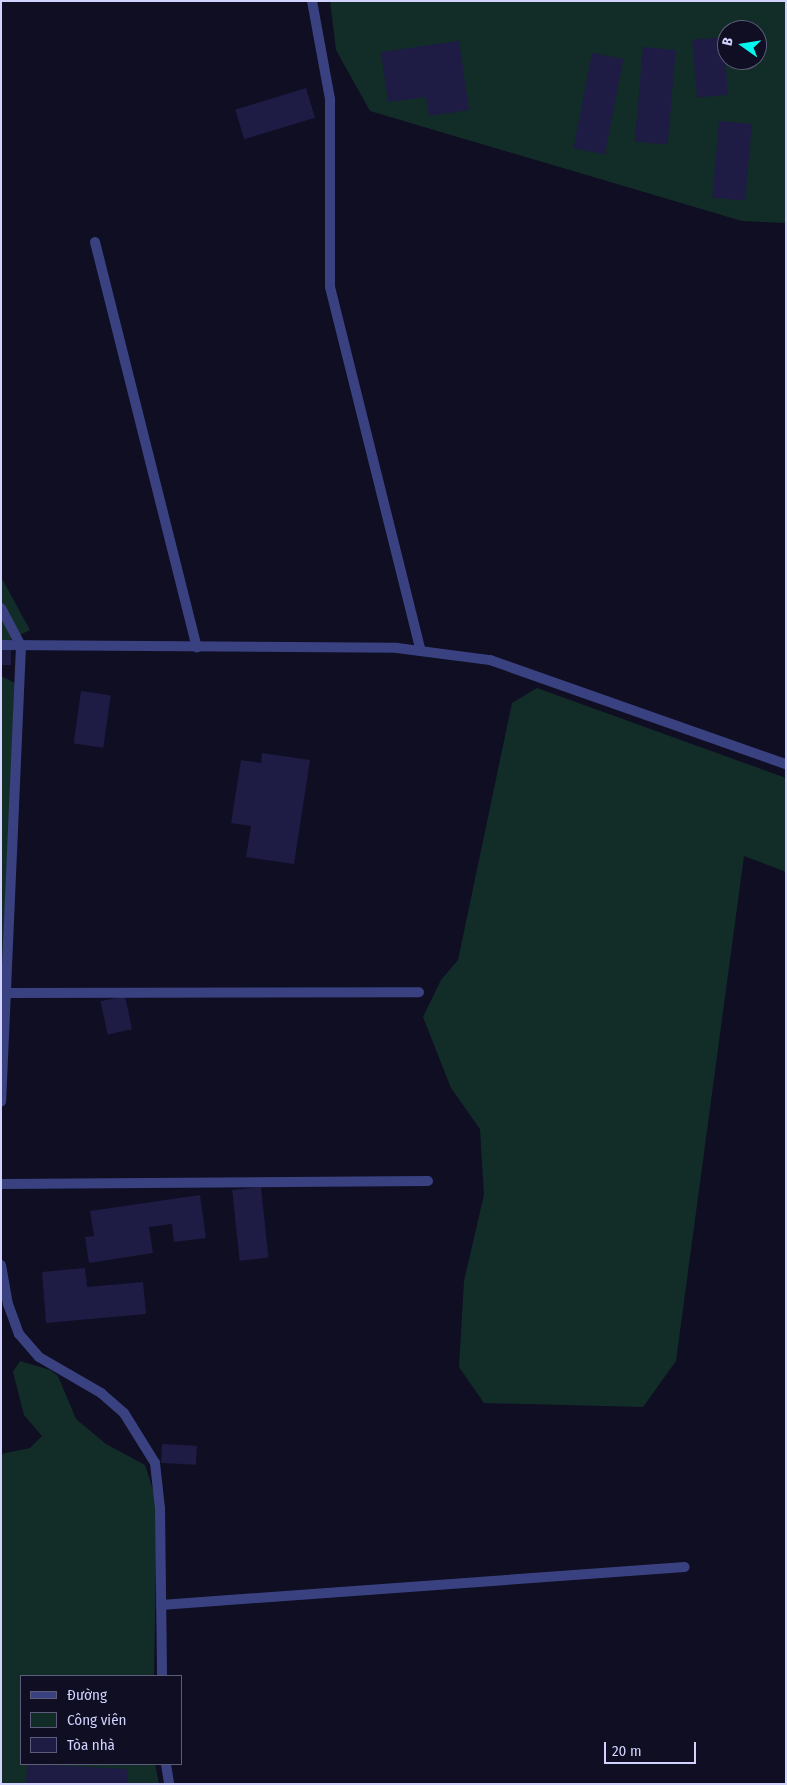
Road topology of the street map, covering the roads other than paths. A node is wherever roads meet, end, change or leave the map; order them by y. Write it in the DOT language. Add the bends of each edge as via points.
graph roads {
  1 [pos="312,1"];
  2 [pos="95,242"];
  3 [pos="1,608"];
  4 [pos="1,646"];
  5 [pos="21,646"];
  6 [pos="197,647"];
  7 [pos="421,651"];
  8 [pos="786,764"];
  9 [pos="419,992"];
  10 [pos="8,993"];
  11 [pos="1,1102"];
  12 [pos="428,1181"];
  13 [pos="1,1184"];
  14 [pos="1,1265"];
  15 [pos="685,1567"];
  16 [pos="161,1605"];
  17 [pos="162,1675"];
  18 [pos="166,1765"];
  19 [pos="169,1784"];
  1 -- 7 [label="street" via="330,99 330,287"];
  2 -- 6 [label="street"];
  3 -- 5 [label="street"];
  4 -- 5 [label="street"];
  5 -- 6 [label="street"];
  5 -- 10 [label="street"];
  6 -- 7 [label="street" via="397,648"];
  7 -- 8 [label="street" via="490,660"];
  9 -- 10 [label="street"];
  10 -- 11 [label="street"];
  12 -- 13 [label="street"];
  14 -- 16 [label="street" via="8,1304 19,1334 39,1357 101,1393 124,1413 155,1464 160,1508"];
  15 -- 16 [label="street"];
  16 -- 17 [label="street"];
  18 -- 19 [label="street"];
}
